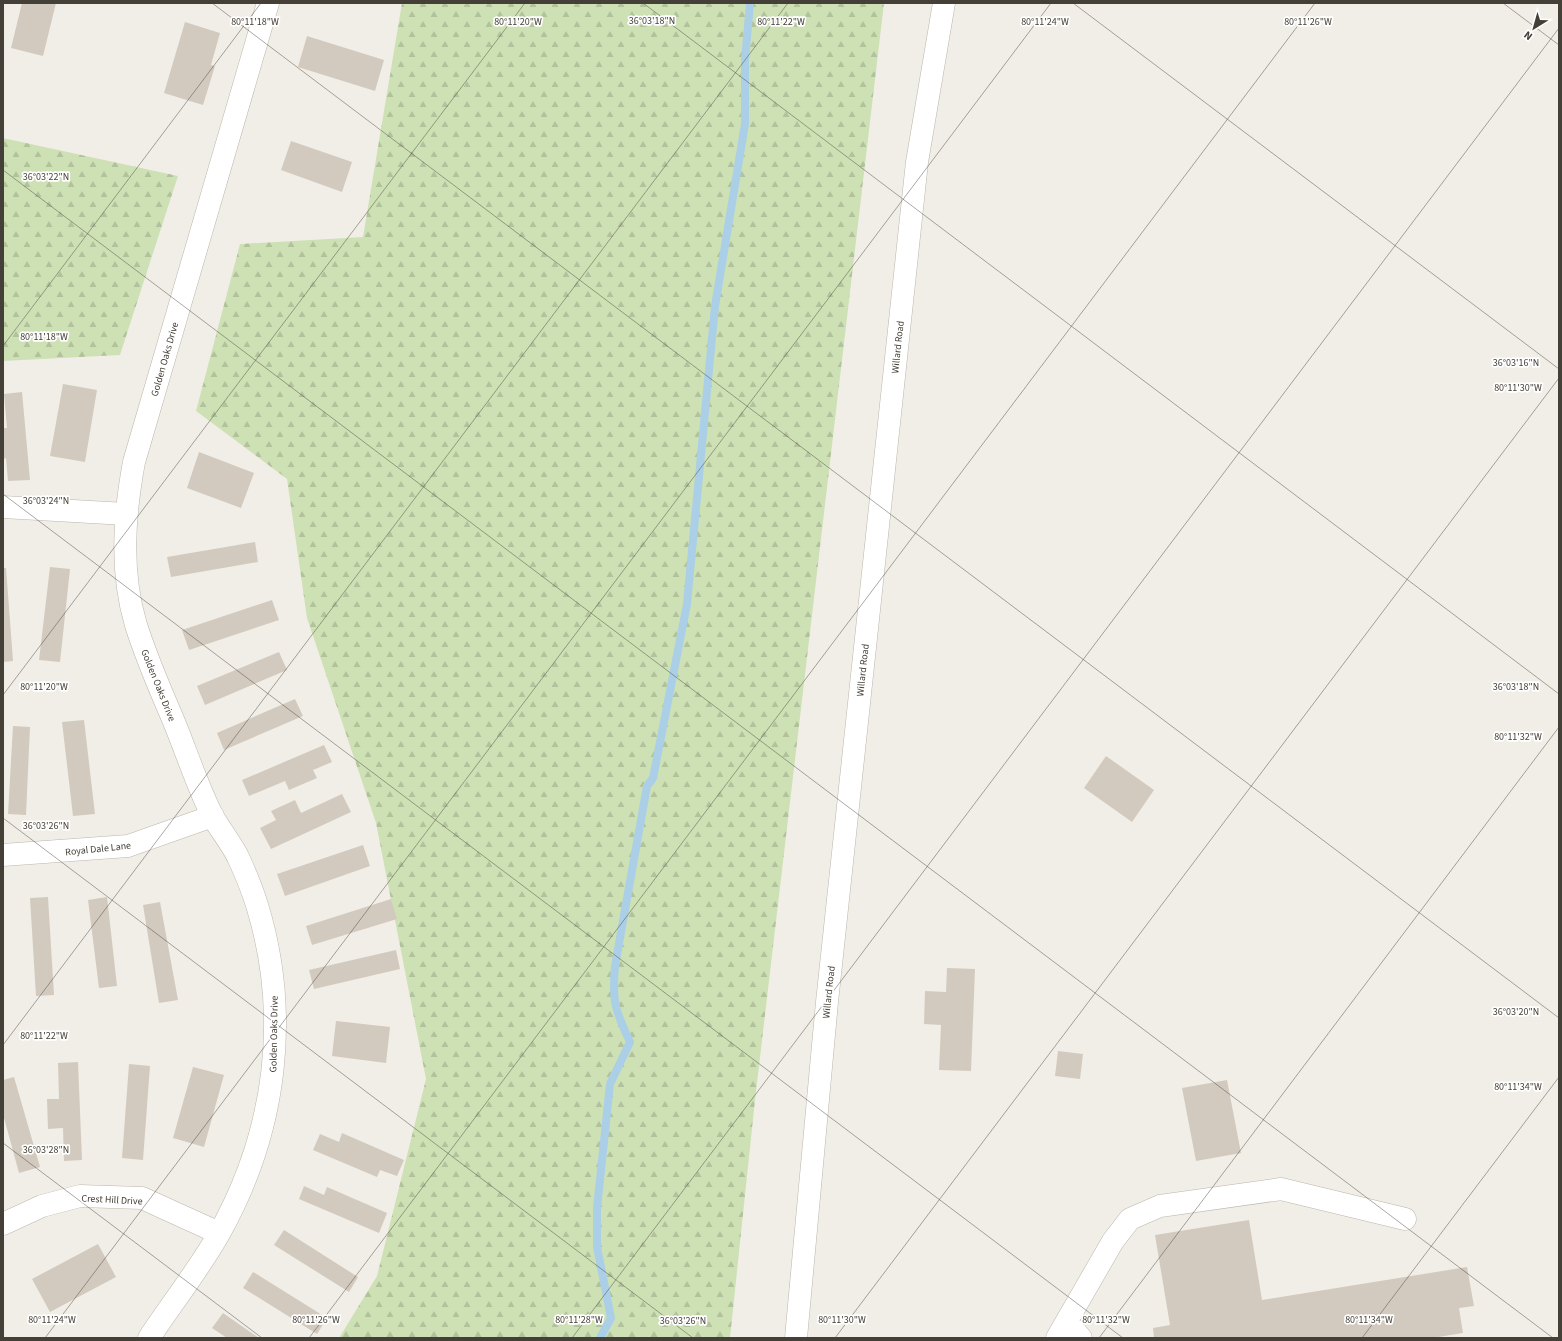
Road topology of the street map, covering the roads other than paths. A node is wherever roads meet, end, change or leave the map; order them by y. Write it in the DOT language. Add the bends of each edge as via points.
graph roads {
  1 [pos="268,3"];
  2 [pos="944,3"];
  3 [pos="3,507"];
  4 [pos="126,514"];
  5 [pos="213,816"];
  6 [pos="3,855"];
  7 [pos="1405,1219"];
  8 [pos="3,1224"];
  9 [pos="219,1233"];
  10 [pos="1069,1333"];
  11 [pos="149,1338"];
  12 [pos="796,1338"];
  1 -- 4 [label="street, Golden Oaks Drive" via="134,462"];
  2 -- 12 [label="street, Willard Road" via="917,162 827,994"];
  3 -- 4 [label="street"];
  4 -- 5 [label="street, Golden Oaks Drive" via="124,538 127,581 135,623 149,663"];
  5 -- 6 [label="street, Royal Dale Lane" via="128,846"];
  5 -- 9 [label="street, Golden Oaks Drive" via="238,857 256,903 267,944 276,1001 271,1090 256,1146 241,1188"];
  7 -- 10 [label="street" via="1281,1189 1160,1206 1130,1219 1113,1241"];
  8 -- 9 [label="street, Crest Hill Drive" via="42,1206 80,1196 142,1198"];
  9 -- 11 [label="street, Golden Oaks Drive"];
}
